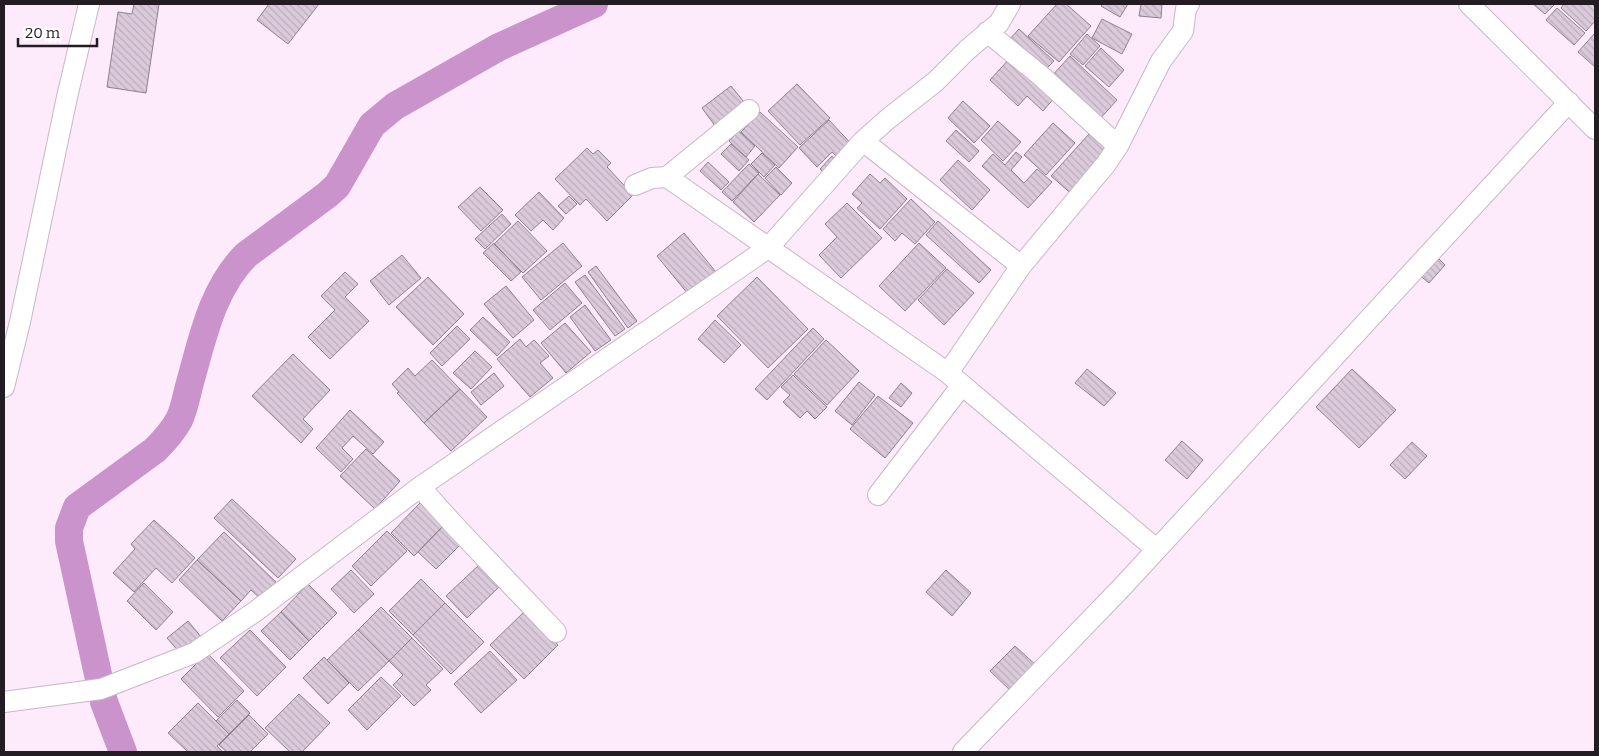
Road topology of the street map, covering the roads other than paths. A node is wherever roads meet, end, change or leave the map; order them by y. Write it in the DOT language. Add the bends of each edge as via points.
graph roads {
  1 [pos="89,4"];
  2 [pos="1010,4"];
  3 [pos="1189,4"];
  4 [pos="1468,4"];
  5 [pos="988,32"];
  6 [pos="1569,102"];
  7 [pos="749,110"];
  8 [pos="1595,129"];
  9 [pos="863,141"];
  10 [pos="1118,146"];
  11 [pos="668,177"];
  12 [pos="635,185"];
  13 [pos="768,248"];
  14 [pos="1021,266"];
  15 [pos="955,379"];
  16 [pos="4,387"];
  17 [pos="420,487"];
  18 [pos="878,495"];
  19 [pos="1156,549"];
  20 [pos="556,632"];
  21 [pos="4,702"];
  22 [pos="963,752"];
  1 -- 16 [label="street"];
  2 -- 5 [label="street" via="999,23"];
  3 -- 10 [label="street" via="1183,31 1161,62"];
  4 -- 6 [label="street"];
  5 -- 9 [label="street" via="935,82"];
  5 -- 10 [label="street"];
  6 -- 8 [label="street"];
  6 -- 19 [label="street"];
  7 -- 11 [label="street"];
  9 -- 13 [label="street"];
  9 -- 14 [label="street"];
  10 -- 14 [label="street"];
  11 -- 12 [label="street" via="652,178"];
  11 -- 13 [label="street"];
  13 -- 15 [label="street"];
  13 -- 17 [label="street"];
  14 -- 15 [label="street"];
  15 -- 18 [label="street"];
  15 -- 19 [label="street"];
  17 -- 20 [label="street"];
  17 -- 21 [label="street" via="256,611 194,653 102,689"];
  19 -- 22 [label="street"];
}
